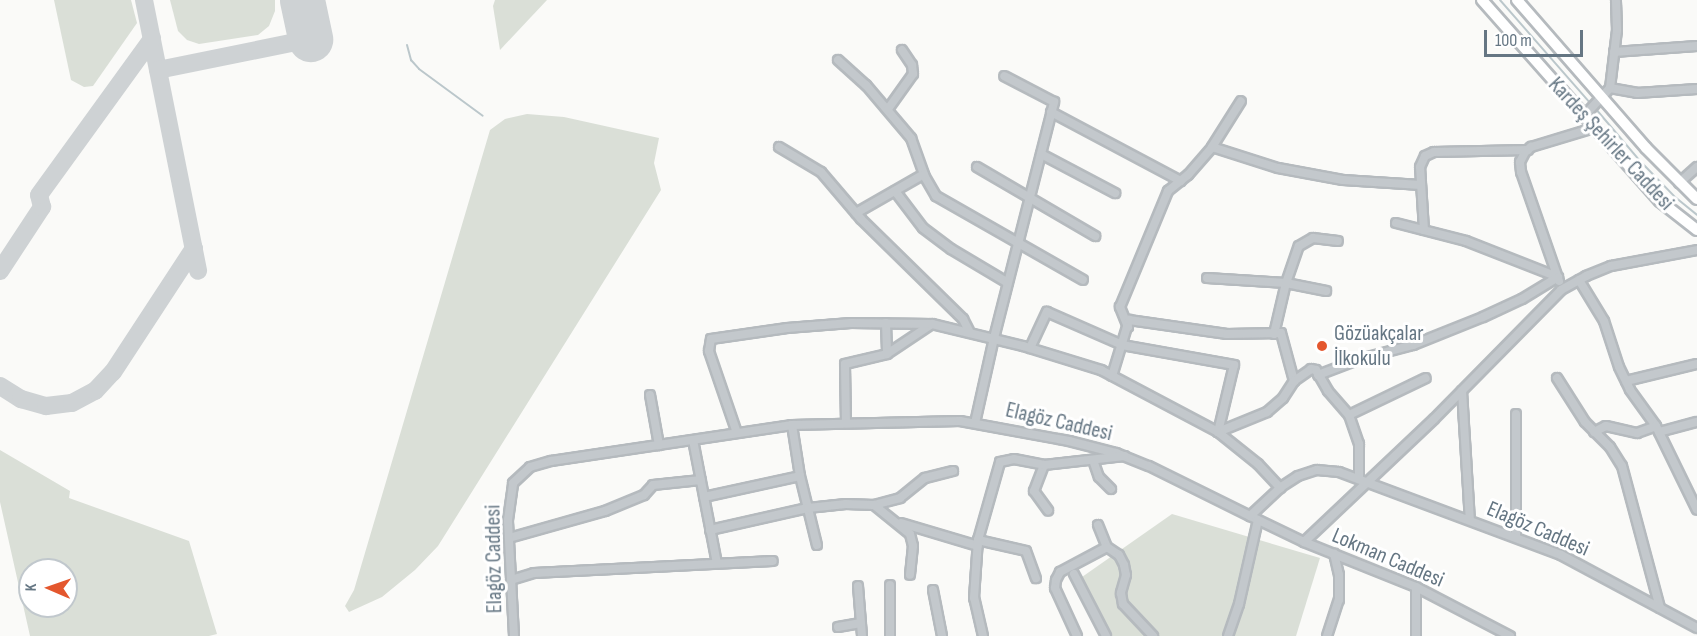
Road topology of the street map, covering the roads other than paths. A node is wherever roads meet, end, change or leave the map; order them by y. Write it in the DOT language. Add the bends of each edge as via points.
graph roads {
  1 [pos="1482,0"];
  2 [pos="1517,0"];
  3 [pos="1616,0"];
  4 [pos="1697,46"];
  5 [pos="902,50"];
  6 [pos="1614,52"];
  7 [pos="838,60"];
  8 [pos="1004,76"];
  9 [pos="1697,89"];
  10 [pos="1606,93"];
  11 [pos="1241,101"];
  12 [pos="888,109"];
  13 [pos="1051,112"];
  14 [pos="1583,117"];
  15 [pos="1594,128"];
  16 [pos="779,147"];
  17 [pos="1212,147"];
  18 [pos="1528,150"];
  19 [pos="1041,154"];
  20 [pos="977,167"];
  21 [pos="1697,167"];
  22 [pos="924,174"];
  23 [pos="1181,181"];
  24 [pos="1679,183"];
  25 [pos="1421,185"];
  26 [pos="895,191"];
  27 [pos="1115,193"];
  28 [pos="1029,199"];
  29 [pos="1697,199"];
  30 [pos="856,213"];
  31 [pos="1396,223"];
  32 [pos="1424,230"];
  33 [pos="1697,230"];
  34 [pos="1095,236"];
  35 [pos="1338,241"];
  36 [pos="1018,244"];
  37 [pos="1697,250"];
  38 [pos="1558,277"];
  39 [pos="1207,278"];
  40 [pos="1083,280"];
  41 [pos="1579,280"];
  42 [pos="1008,283"];
  43 [pos="1286,283"];
  44 [pos="1561,290"];
  45 [pos="1326,291"];
  46 [pos="886,323"];
  47 [pos="932,324"];
  48 [pos="1128,327"];
  49 [pos="969,331"];
  50 [pos="1274,334"];
  51 [pos="994,338"];
  52 [pos="1122,345"];
  53 [pos="1030,348"];
  54 [pos="887,354"];
  55 [pos="1697,364"];
  56 [pos="1318,375"];
  57 [pos="1112,376"];
  58 [pos="1426,378"];
  59 [pos="1557,378"];
  60 [pos="1294,381"];
  61 [pos="1626,381"];
  62 [pos="1462,391"];
  63 [pos="650,395"];
  64 [pos="1516,414"];
  65 [pos="1349,415"];
  66 [pos="846,423"];
  67 [pos="975,423"];
  68 [pos="1697,423"];
  69 [pos="792,425"];
  70 [pos="1657,429"];
  71 [pos="1218,432"];
  72 [pos="1593,432"];
  73 [pos="737,433"];
  74 [pos="693,440"];
  75 [pos="659,445"];
  76 [pos="1124,456"];
  77 [pos="1093,460"];
  78 [pos="1044,465"];
  79 [pos="953,471"];
  80 [pos="800,476"];
  81 [pos="701,480"];
  82 [pos="1362,480"];
  83 [pos="1280,488"];
  84 [pos="1111,489"];
  85 [pos="704,497"];
  86 [pos="1694,497"];
  87 [pos="874,505"];
  88 [pos="808,508"];
  89 [pos="1048,510"];
  90 [pos="1697,510"];
  91 [pos="1254,518"];
  92 [pos="1470,520"];
  93 [pos="898,522"];
  94 [pos="1098,525"];
  95 [pos="710,530"];
  96 [pos="1516,537"];
  97 [pos="509,538"];
  98 [pos="1304,542"];
  99 [pos="978,543"];
  100 [pos="817,545"];
  101 [pos="1107,547"];
  102 [pos="1334,554"];
  103 [pos="773,561"];
  104 [pos="717,563"];
  105 [pos="1074,574"];
  106 [pos="910,575"];
  107 [pos="1036,578"];
  108 [pos="511,580"];
  109 [pos="890,585"];
  110 [pos="858,586"];
  111 [pos="1416,587"];
  112 [pos="933,590"];
  113 [pos="1660,608"];
  114 [pos="861,623"];
  115 [pos="838,627"];
  116 [pos="1697,628"];
  117 [pos="1492,631"];
  118 [pos="514,636"];
  119 [pos="862,636"];
  120 [pos="890,636"];
  121 [pos="942,636"];
  122 [pos="983,636"];
  123 [pos="1077,636"];
  124 [pos="1106,636"];
  125 [pos="1154,636"];
  126 [pos="1228,636"];
  127 [pos="1327,636"];
  128 [pos="1416,636"];
  129 [pos="1510,636"];
  1 -- 14 [label="main road, Kardeş Şehirler Caddesi"];
  2 -- 10 [label="main road, Kardeş Şehirler Caddesi"];
  3 -- 6 [label="street"];
  4 -- 6 [label="street"];
  5 -- 12 [label="street" via="913,74"];
  6 -- 10 [label="street"];
  7 -- 12 [label="street"];
  8 -- 13 [label="street" via="1054,102"];
  9 -- 10 [label="street"];
  10 -- 14 [label="street"];
  10 -- 24 [label="main road, Kardeş Şehirler Caddesi"];
  11 -- 17 [label="street"];
  12 -- 22 [label="street" via="914,143"];
  13 -- 19 [label="street"];
  13 -- 23 [label="street"];
  14 -- 15 [label="main road, Kardeş Şehirler Caddesi"];
  15 -- 18 [label="street"];
  15 -- 33 [label="main road, Kardeş Şehirler Caddesi" via="1660,201"];
  16 -- 30 [label="street" via="821,172"];
  17 -- 23 [label="street"];
  17 -- 25 [label="street" via="1269,166 1343,180"];
  18 -- 25 [label="street" via="1431,152 1420,164"];
  18 -- 38 [label="street" via="1521,158 1520,169"];
  19 -- 27 [label="street"];
  19 -- 28 [label="street"];
  20 -- 28 [label="street"];
  21 -- 24 [label="street"];
  22 -- 26 [label="street"];
  22 -- 36 [label="street" via="936,196"];
  23 -- 48 [label="street" via="1168,191 1120,307"];
  24 -- 29 [label="main road, Kardeş Şehirler Caddesi"];
  25 -- 32 [label="street"];
  26 -- 30 [label="street"];
  26 -- 42 [label="street" via="923,228"];
  28 -- 34 [label="street"];
  28 -- 36 [label="street"];
  30 -- 49 [label="street" via="963,319"];
  31 -- 32 [label="street"];
  32 -- 38 [label="street" via="1466,241"];
  35 -- 43 [label="street" via="1303,241"];
  36 -- 40 [label="street"];
  36 -- 42 [label="street"];
  37 -- 41 [label="street" via="1611,266"];
  38 -- 44 [label="street"];
  38 -- 56 [label="street" via="1490,315"];
  39 -- 43 [label="street"];
  41 -- 44 [label="street"];
  41 -- 61 [label="street" via="1604,321"];
  42 -- 51 [label="street"];
  43 -- 45 [label="street"];
  43 -- 50 [label="street"];
  44 -- 62 [label="street"];
  46 -- 47 [label="street"];
  46 -- 54 [label="street"];
  46 -- 73 [label="street" via="787,328 711,339 709,351"];
  47 -- 49 [label="street"];
  47 -- 54 [label="street"];
  48 -- 50 [label="street" via="1129,320 1227,334"];
  48 -- 52 [label="street"];
  49 -- 51 [label="street"];
  50 -- 60 [label="street" via="1281,333"];
  51 -- 53 [label="street"];
  51 -- 67 [label="street"];
  52 -- 53 [label="street" via="1047,312"];
  52 -- 57 [label="street"];
  52 -- 71 [label="street" via="1234,365"];
  53 -- 57 [label="street"];
  54 -- 66 [label="street" via="845,364"];
  55 -- 61 [label="street"];
  56 -- 60 [label="street" via="1311,369"];
  56 -- 65 [label="street"];
  57 -- 71 [label="street"];
  58 -- 65 [label="street"];
  59 -- 72 [label="street"];
  60 -- 71 [label="street" via="1267,412"];
  61 -- 70 [label="street"];
  62 -- 82 [label="street"];
  62 -- 92 [label="street"];
  63 -- 75 [label="street"];
  64 -- 96 [label="street"];
  65 -- 82 [label="street" via="1359,444"];
  66 -- 67 [label="street, Elagöz Caddesi"];
  66 -- 69 [label="street, Elagöz Caddesi"];
  67 -- 76 [label="street, Elagöz Caddesi" via="1085,444"];
  68 -- 70 [label="street"];
  69 -- 73 [label="street, Elagöz Caddesi"];
  69 -- 80 [label="street"];
  70 -- 72 [label="street" via="1636,433 1606,426"];
  70 -- 86 [label="street"];
  71 -- 83 [label="street"];
  72 -- 113 [label="street" via="1614,453 1624,473"];
  73 -- 74 [label="street, Elagöz Caddesi"];
  74 -- 75 [label="street, Elagöz Caddesi"];
  74 -- 81 [label="street"];
  75 -- 97 [label="street, Elagöz Caddesi" via="543,463 525,470 511,488"];
  76 -- 77 [label="street"];
  76 -- 91 [label="street, Elagöz Caddesi"];
  77 -- 78 [label="street"];
  77 -- 84 [label="street" via="1099,477"];
  78 -- 89 [label="street" via="1034,491"];
  78 -- 99 [label="street" via="1014,459 1000,462"];
  79 -- 87 [label="street" via="925,478 900,498"];
  80 -- 85 [label="street"];
  80 -- 88 [label="street"];
  81 -- 85 [label="street"];
  81 -- 97 [label="street" via="652,485 644,495 605,511"];
  82 -- 83 [label="street, Elagöz Caddesi" via="1321,470 1298,476"];
  82 -- 92 [label="street, Elagöz Caddesi"];
  82 -- 98 [label="street"];
  83 -- 91 [label="street, Elagöz Caddesi"];
  85 -- 95 [label="street"];
  86 -- 90 [label="street"];
  87 -- 88 [label="street"];
  87 -- 93 [label="street"];
  88 -- 95 [label="street"];
  88 -- 100 [label="street"];
  91 -- 98 [label="street, Lokman Caddesi"];
  91 -- 126 [label="street" via="1239,604"];
  92 -- 96 [label="street, Elagöz Caddesi"];
  93 -- 99 [label="street"];
  93 -- 106 [label="street" via="913,542"];
  94 -- 101 [label="street"];
  95 -- 104 [label="street"];
  96 -- 113 [label="street, Elagöz Caddesi" via="1585,567"];
  97 -- 108 [label="street, Elagöz Caddesi"];
  98 -- 102 [label="street, Lokman Caddesi"];
  99 -- 107 [label="street" via="1026,551"];
  99 -- 122 [label="street" via="974,598"];
  101 -- 123 [label="street" via="1060,572 1056,580 1055,588"];
  101 -- 125 [label="street" via="1119,555 1124,565 1123,604"];
  102 -- 111 [label="street, Lokman Caddesi"];
  102 -- 127 [label="street" via="1339,600"];
  103 -- 104 [label="street"];
  104 -- 108 [label="street" via="534,573"];
  105 -- 124 [label="street"];
  108 -- 118 [label="street, Elagöz Caddesi"];
  109 -- 120 [label="street"];
  110 -- 114 [label="street"];
  111 -- 117 [label="street, Lokman Caddesi"];
  111 -- 128 [label="street"];
  112 -- 121 [label="street"];
  113 -- 116 [label="street, Elagöz Caddesi"];
  114 -- 115 [label="street"];
  114 -- 119 [label="street"];
  117 -- 129 [label="street, Lokman Caddesi"];
}
